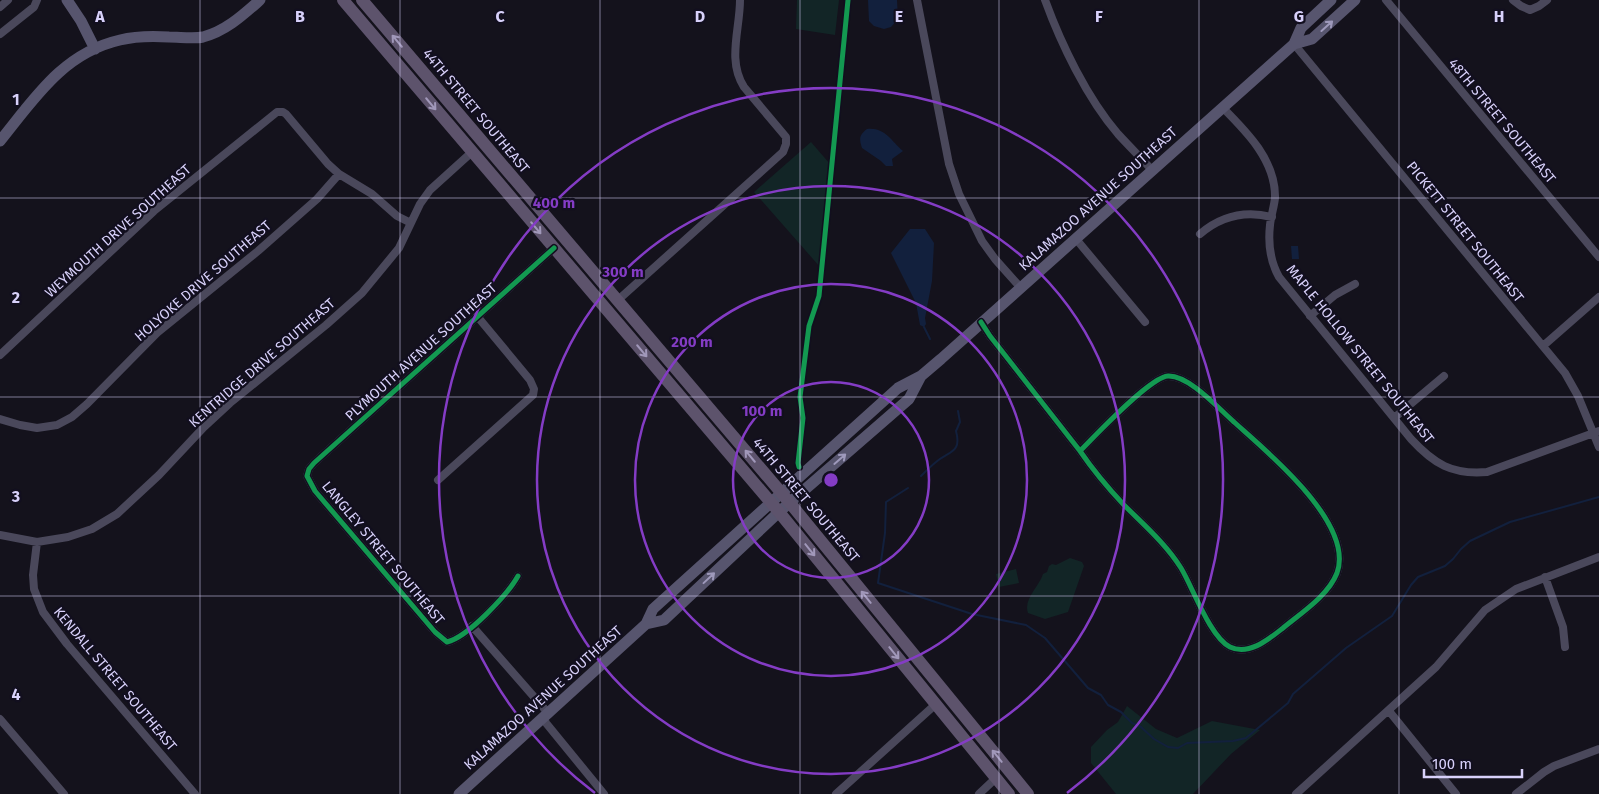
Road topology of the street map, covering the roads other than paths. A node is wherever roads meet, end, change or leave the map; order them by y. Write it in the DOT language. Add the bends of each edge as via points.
graph roads {
  1 [pos="8,0"];
  2 [pos="38,0"];
  3 [pos="67,0"];
  4 [pos="260,0"];
  5 [pos="343,0"];
  6 [pos="362,0"];
  7 [pos="740,0"];
  8 [pos="917,0"];
  9 [pos="1045,0"];
  10 [pos="1331,0"];
  11 [pos="1355,0"];
  12 [pos="1386,0"];
  13 [pos="1513,0"];
  14 [pos="1547,0"];
  15 [pos="0,7"];
  16 [pos="0,34"];
  17 [pos="1294,44"];
  18 [pos="95,49"];
  19 [pos="386,52"];
  20 [pos="430,80"];
  21 [pos="1223,108"];
  22 [pos="1,137"];
  23 [pos="472,152"];
  24 [pos="496,158"];
  25 [pos="1152,170"];
  26 [pos="339,174"];
  27 [pos="1272,217"];
  28 [pos="411,223"];
  29 [pos="1200,234"];
  30 [pos="1076,239"];
  31 [pos="554,248"];
  32 [pos="1599,257"];
  33 [pos="1355,284"];
  34 [pos="1021,288"];
  35 [pos="591,292"];
  36 [pos="1599,297"];
  37 [pos="618,300"];
  38 [pos="477,316"];
  39 [pos="1310,316"];
  40 [pos="981,322"];
  41 [pos="1144,322"];
  42 [pos="622,328"];
  43 [pos="646,333"];
  44 [pos="1543,346"];
  45 [pos="0,354"];
  46 [pos="921,376"];
  47 [pos="1444,376"];
  48 [pos="888,397"];
  49 [pos="1394,418"];
  50 [pos="0,419"];
  51 [pos="883,422"];
  52 [pos="1596,432"];
  53 [pos="1599,447"];
  54 [pos="1080,450"];
  55 [pos="307,476"];
  56 [pos="438,480"];
  57 [pos="782,493"];
  58 [pos="790,503"];
  59 [pos="775,507"];
  60 [pos="0,535"];
  61 [pos="37,542"];
  62 [pos="1599,557"];
  63 [pos="518,576"];
  64 [pos="1545,577"];
  65 [pos="676,589"];
  66 [pos="673,611"];
  67 [pos="863,615"];
  68 [pos="884,619"];
  69 [pos="646,624"];
  70 [pos="472,626"];
  71 [pos="1565,647"];
  72 [pos="920,685"];
  73 [pos="943,690"];
  74 [pos="936,704"];
  75 [pos="958,710"];
  76 [pos="1388,711"];
  77 [pos="547,716"];
  78 [pos="0,719"];
  79 [pos="1599,748"];
  80 [pos="996,778"];
  81 [pos="466,792"];
  82 [pos="64,794"];
  83 [pos="195,794"];
  84 [pos="604,794"];
  85 [pos="836,794"];
  86 [pos="979,794"];
  87 [pos="1009,794"];
  88 [pos="1028,794"];
  89 [pos="1296,794"];
  90 [pos="1456,794"];
  91 [pos="1516,794"];
  1 -- 15 [label="street"];
  2 -- 16 [label="street" via="34,7"];
  3 -- 18 [label="main road"];
  4 -- 18 [label="main road" via="233,23 202,37 141,37"];
  5 -- 19 [label="main road, 44TH STREET SOUTHEAST"];
  20 -- 6 [label="main road, 44TH STREET SOUTHEAST, one-way"];
  7 -- 37 [label="street" via="736,71 744,87 786,137 783,152"];
  8 -- 34 [label="street" via="948,164 982,241"];
  9 -- 25 [label="street" via="1072,62 1097,105 1118,134"];
  10 -- 17 [label="main road, KALAMAZOO AVENUE SOUTHEAST" via="1301,28"];
  17 -- 11 [label="main road, KALAMAZOO AVENUE SOUTHEAST, one-way" via="1312,39"];
  12 -- 32 [label="street, 48TH STREET SOUTHEAST"];
  13 -- 14 [label="street" via="1530,10"];
  17 -- 21 [label="main road, KALAMAZOO AVENUE SOUTHEAST"];
  17 -- 44 [label="street, PICKETT STREET SOUTHEAST"];
  18 -- 22 [label="main road" via="70,62 50,79"];
  19 -- 20 [label="main road" via="394,54 413,78 425,82"];
  19 -- 23 [label="main road, 44TH STREET SOUTHEAST, one-way"];
  20 -- 24 [label="main road, 44TH STREET SOUTHEAST"];
  21 -- 25 [label="main road, KALAMAZOO AVENUE SOUTHEAST"];
  21 -- 27 [label="street, MAPLE HOLLOW STREET SOUTHEAST" via="1249,135 1269,167 1275,196"];
  23 -- 24 [label="main road" via="484,151"];
  23 -- 28 [label="street, KENTRIDGE DRIVE SOUTHEAST" via="430,190"];
  23 -- 31 [label="main road, 44TH STREET SOUTHEAST, one-way"];
  24 -- 37 [label="main road, 44TH STREET SOUTHEAST"];
  25 -- 30 [label="main road, KALAMAZOO AVENUE SOUTHEAST"];
  26 -- 28 [label="street"];
  26 -- 45 [label="street, WEYMOUTH DRIVE SOUTHEAST" via="286,114 280,112 267,119 154,211"];
  26 -- 50 [label="street, HOLYOKE DRIVE SOUTHEAST" via="317,199 258,251 157,333 72,417 57,425 37,428"];
  27 -- 29 [label="street" via="1234,215"];
  27 -- 39 [label="street, MAPLE HOLLOW STREET SOUTHEAST" via="1269,244 1272,261 1279,277"];
  28 -- 61 [label="street, KENTRIDGE DRIVE SOUTHEAST" via="399,248 362,293 230,403 117,514 68,538"];
  30 -- 34 [label="main road, KALAMAZOO AVENUE SOUTHEAST"];
  30 -- 41 [label="street"];
  31 -- 35 [label="main road, 44TH STREET SOUTHEAST"];
  31 -- 38 [label="street, PLYMOUTH AVENUE SOUTHEAST"];
  33 -- 39 [label="street" via="1335,295"];
  34 -- 40 [label="main road, KALAMAZOO AVENUE SOUTHEAST"];
  35 -- 37 [label="main road" via="608,302"];
  35 -- 42 [label="main road, 44TH STREET SOUTHEAST"];
  36 -- 44 [label="street"];
  37 -- 43 [label="main road, 44TH STREET SOUTHEAST"];
  38 -- 55 [label="street, PLYMOUTH AVENUE SOUTHEAST" via="314,463"];
  38 -- 56 [label="street" via="530,380 533,395"];
  39 -- 49 [label="street, MAPLE HOLLOW STREET SOUTHEAST"];
  40 -- 46 [label="main road, KALAMAZOO AVENUE SOUTHEAST"];
  40 -- 54 [label="street"];
  42 -- 43 [label="main road" via="635,328"];
  42 -- 59 [label="main road, 44TH STREET SOUTHEAST, one-way"];
  57 -- 43 [label="main road, 44TH STREET SOUTHEAST, one-way"];
  44 -- 52 [label="street, PICKETT STREET SOUTHEAST" via="1573,385"];
  46 -- 48 [label="main road, KALAMAZOO AVENUE SOUTHEAST" via="898,387"];
  46 -- 51 [label="main road, KALAMAZOO AVENUE SOUTHEAST" via="909,398"];
  47 -- 49 [label="street"];
  48 -- 51 [label="main road" via="893,406"];
  48 -- 57 [label="main road, KALAMAZOO AVENUE SOUTHEAST"];
  49 -- 52 [label="street, MAPLE HOLLOW STREET SOUTHEAST" via="1435,461 1469,473 1489,471"];
  58 -- 51 [label="main road, KALAMAZOO AVENUE SOUTHEAST, one-way"];
  52 -- 53 [label="street, PICKETT STREET SOUTHEAST"];
  54 -- 54 [label="street" via="1122,503 1169,551 1208,621 1231,647 1254,648 1318,598 1332,583 1339,557 1336,541 1312,498 1280,464 1181,378 1160,378"];
  55 -- 70 [label="street, LANGLEY STREET SOUTHEAST" via="315,491 435,632 447,642"];
  57 -- 58 [label="main road, 44TH STREET SOUTHEAST"];
  57 -- 59 [label="main road, KALAMAZOO AVENUE SOUTHEAST"];
  58 -- 59 [label="main road, KALAMAZOO AVENUE SOUTHEAST"];
  68 -- 58 [label="main road, 44TH STREET SOUTHEAST, one-way"];
  59 -- 65 [label="main road, KALAMAZOO AVENUE SOUTHEAST"];
  66 -- 59 [label="main road, KALAMAZOO AVENUE SOUTHEAST, one-way"];
  59 -- 67 [label="main road, 44TH STREET SOUTHEAST, one-way"];
  60 -- 61 [label="street, KENTRIDGE DRIVE SOUTHEAST"];
  61 -- 83 [label="street, KENDALL STREET SOUTHEAST" via="34,589 42,612"];
  62 -- 64 [label="street"];
  63 -- 70 [label="street" via="506,593"];
  64 -- 71 [label="street" via="1562,627"];
  64 -- 76 [label="street" via="1516,589 1485,610 1436,668"];
  65 -- 66 [label="main road" via="668,605"];
  65 -- 69 [label="main road, KALAMAZOO AVENUE SOUTHEAST" via="653,609"];
  66 -- 69 [label="main road, KALAMAZOO AVENUE SOUTHEAST" via="664,620"];
  67 -- 68 [label="main road" via="874,620"];
  67 -- 72 [label="main road, 44TH STREET SOUTHEAST, one-way"];
  68 -- 73 [label="main road, 44TH STREET SOUTHEAST"];
  69 -- 77 [label="main road, KALAMAZOO AVENUE SOUTHEAST"];
  70 -- 77 [label="street"];
  72 -- 73 [label="main road" via="933,691"];
  72 -- 74 [label="main road, 44TH STREET SOUTHEAST"];
  73 -- 75 [label="main road, 44TH STREET SOUTHEAST"];
  74 -- 75 [label="main road" via="950,704"];
  74 -- 80 [label="main road, 44TH STREET SOUTHEAST"];
  74 -- 85 [label="street"];
  88 -- 75 [label="main road, 44TH STREET SOUTHEAST, one-way"];
  76 -- 89 [label="street"];
  76 -- 90 [label="street"];
  77 -- 81 [label="main road, KALAMAZOO AVENUE SOUTHEAST"];
  77 -- 84 [label="street" via="546,723"];
  78 -- 82 [label="street"];
  79 -- 91 [label="street" via="1554,766"];
  80 -- 86 [label="street"];
  80 -- 87 [label="main road, 44TH STREET SOUTHEAST"];
}
